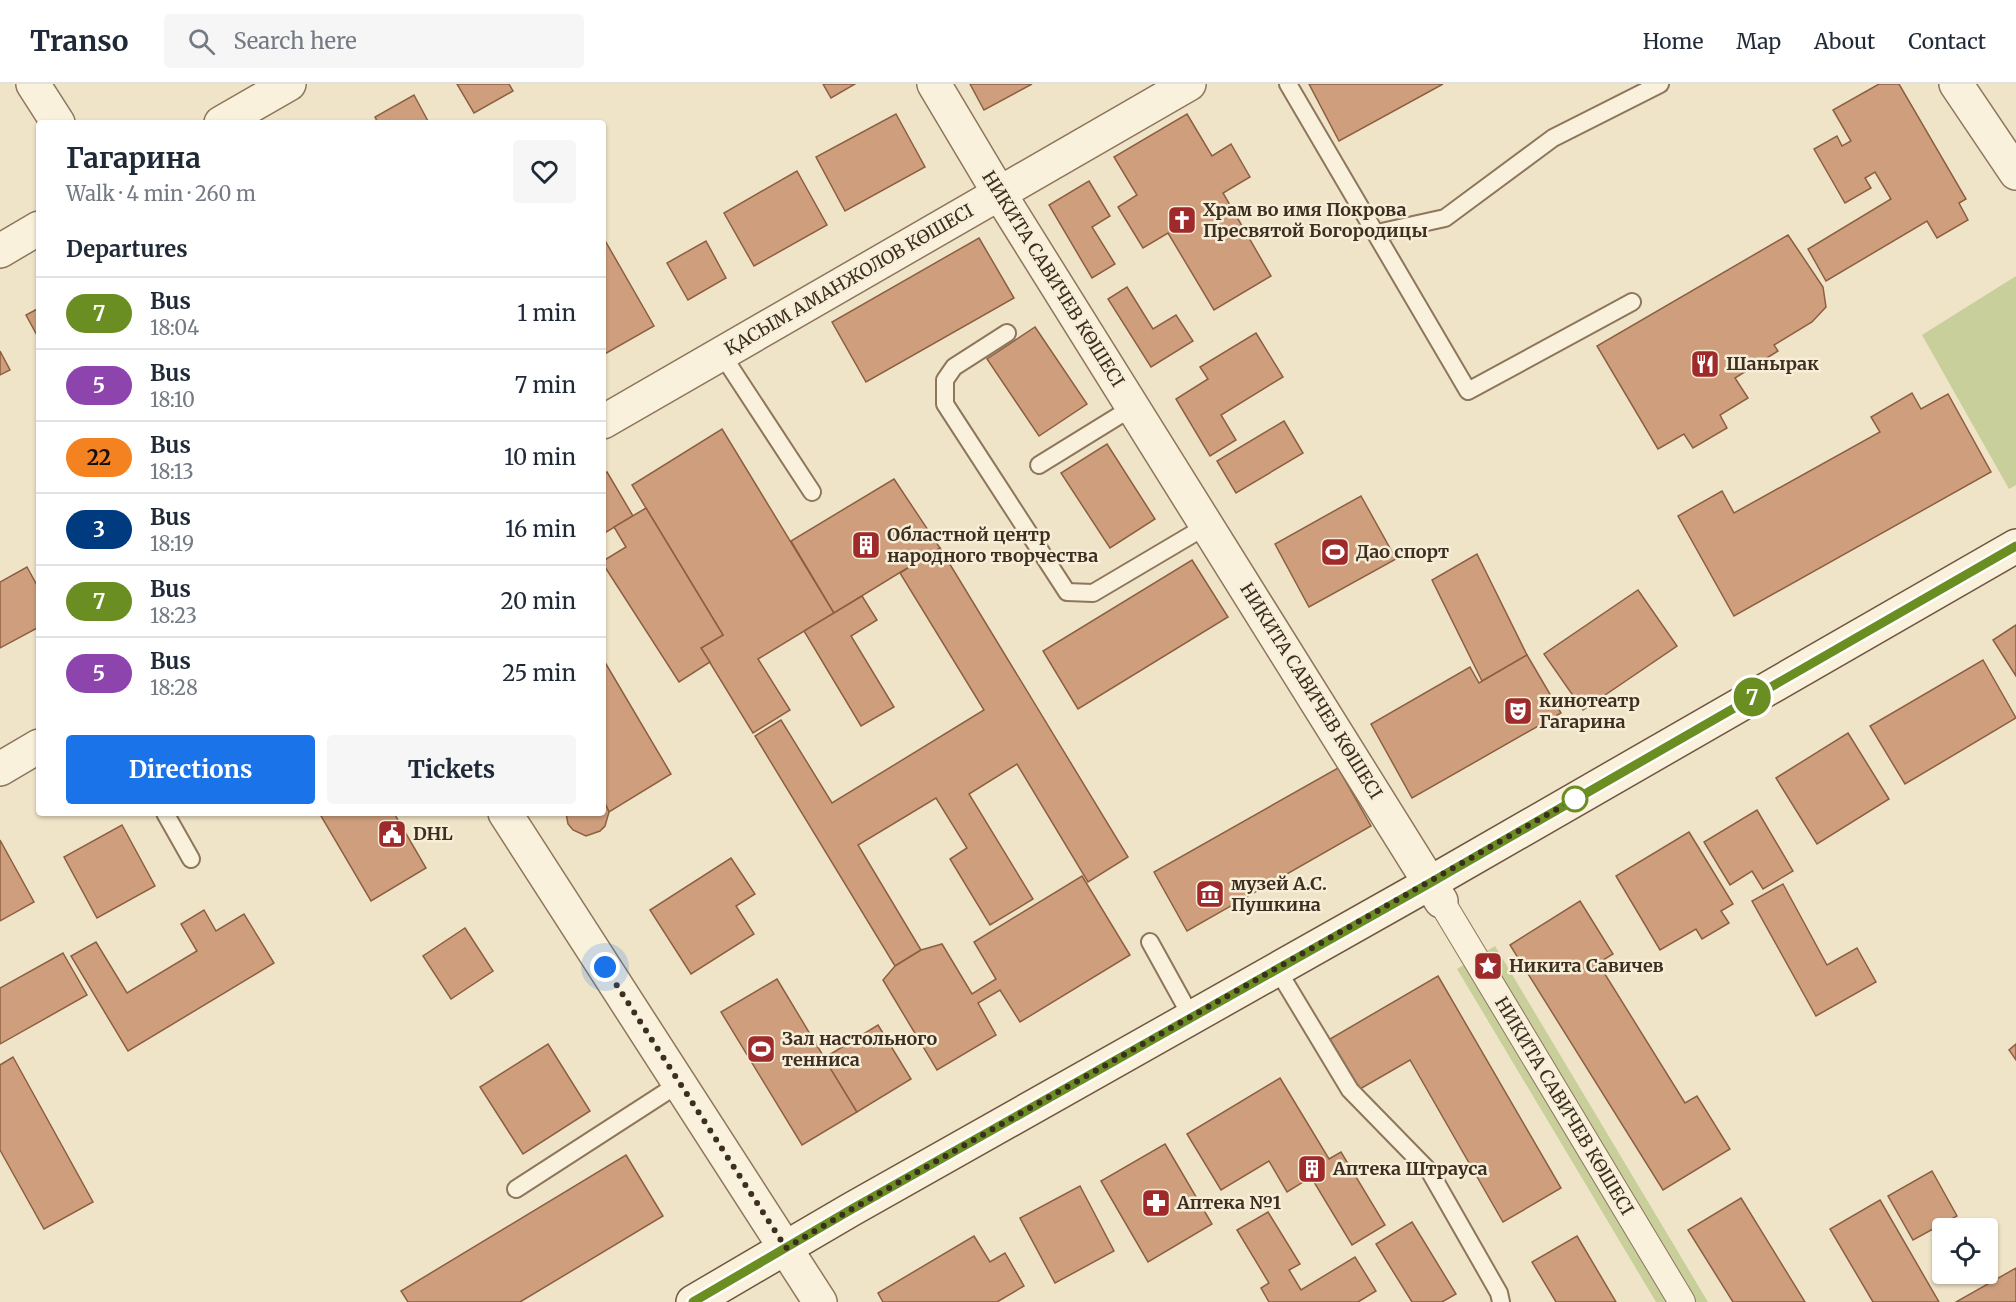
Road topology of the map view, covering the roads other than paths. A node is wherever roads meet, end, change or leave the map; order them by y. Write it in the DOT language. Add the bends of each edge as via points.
graph roads {
  1 [pos="33,84"];
  2 [pos="289,84"];
  3 [pos="934,84"];
  4 [pos="1189,84"];
  5 [pos="1288,84"];
  6 [pos="1660,84"];
  7 [pos="1956,84"];
  8 [pos="56,120"];
  9 [pos="226,120"];
  10 [pos="2016,173"];
  11 [pos="999,193"];
  12 [pos="36,230"];
  13 [pos="1377,233"];
  14 [pos="0,251"];
  15 [pos="1632,302"];
  16 [pos="1007,333"];
  17 [pos="721,353"];
  18 [pos="1133,407"];
  19 [pos="606,420"];
  20 [pos="1039,465"];
  21 [pos="812,492"];
  22 [pos="1208,525"];
  23 [pos="2016,546"];
  24 [pos="36,748"];
  25 [pos="0,769"];
  26 [pos="167,816"];
  27 [pos="507,816"];
  28 [pos="191,859"];
  29 [pos="1435,892"];
  30 [pos="1150,942"];
  31 [pos="1277,969"];
  32 [pos="1192,1018"];
  33 [pos="681,1083"];
  34 [pos="516,1189"];
  35 [pos="786,1248"];
  36 [pos="693,1302"];
  37 [pos="820,1302"];
  38 [pos="1501,1302"];
  39 [pos="1682,1302"];
  1 -- 8 [label="street"];
  2 -- 9 [label="street"];
  3 -- 11 [label="street, НИКИТА САВИЧЕВ КӨШЕСІ"];
  4 -- 11 [label="street, ҚАСЫМ АМАНЖОЛОВ КӨШЕСІ"];
  5 -- 13 [label="lane"];
  6 -- 13 [label="lane" via="1553,138 1445,218"];
  7 -- 10 [label="street"];
  11 -- 17 [label="street, ҚАСЫМ АМАНЖОЛОВ КӨШЕСІ"];
  11 -- 18 [label="street, НИКИТА САВИЧЕВ КӨШЕСІ"];
  12 -- 14 [label="street"];
  13 -- 15 [label="lane" via="1468,391"];
  16 -- 22 [label="lane" via="954,367 945,380 945,404 1067,592 1093,593"];
  17 -- 19 [label="street, ҚАСЫМ АМАНЖОЛОВ КӨШЕСІ"];
  17 -- 21 [label="lane"];
  18 -- 20 [label="lane"];
  18 -- 22 [label="street, НИКИТА САВИЧЕВ КӨШЕСІ"];
  22 -- 29 [label="street, НИКИТА САВИЧЕВ КӨШЕСІ"];
  23 -- 29 [label="street"];
  24 -- 25 [label="street"];
  26 -- 28 [label="lane"];
  27 -- 33 [label="street"];
  29 -- 31 [label="street"];
  29 -- 39 [label="street, НИКИТА САВИЧЕВ КӨШЕСІ"];
  30 -- 32 [label="lane"];
  31 -- 32 [label="street"];
  31 -- 38 [label="lane" via="1350,1090 1430,1172"];
  32 -- 35 [label="street"];
  33 -- 34 [label="lane"];
  33 -- 35 [label="street"];
  35 -- 36 [label="street"];
  35 -- 37 [label="street"];
}
